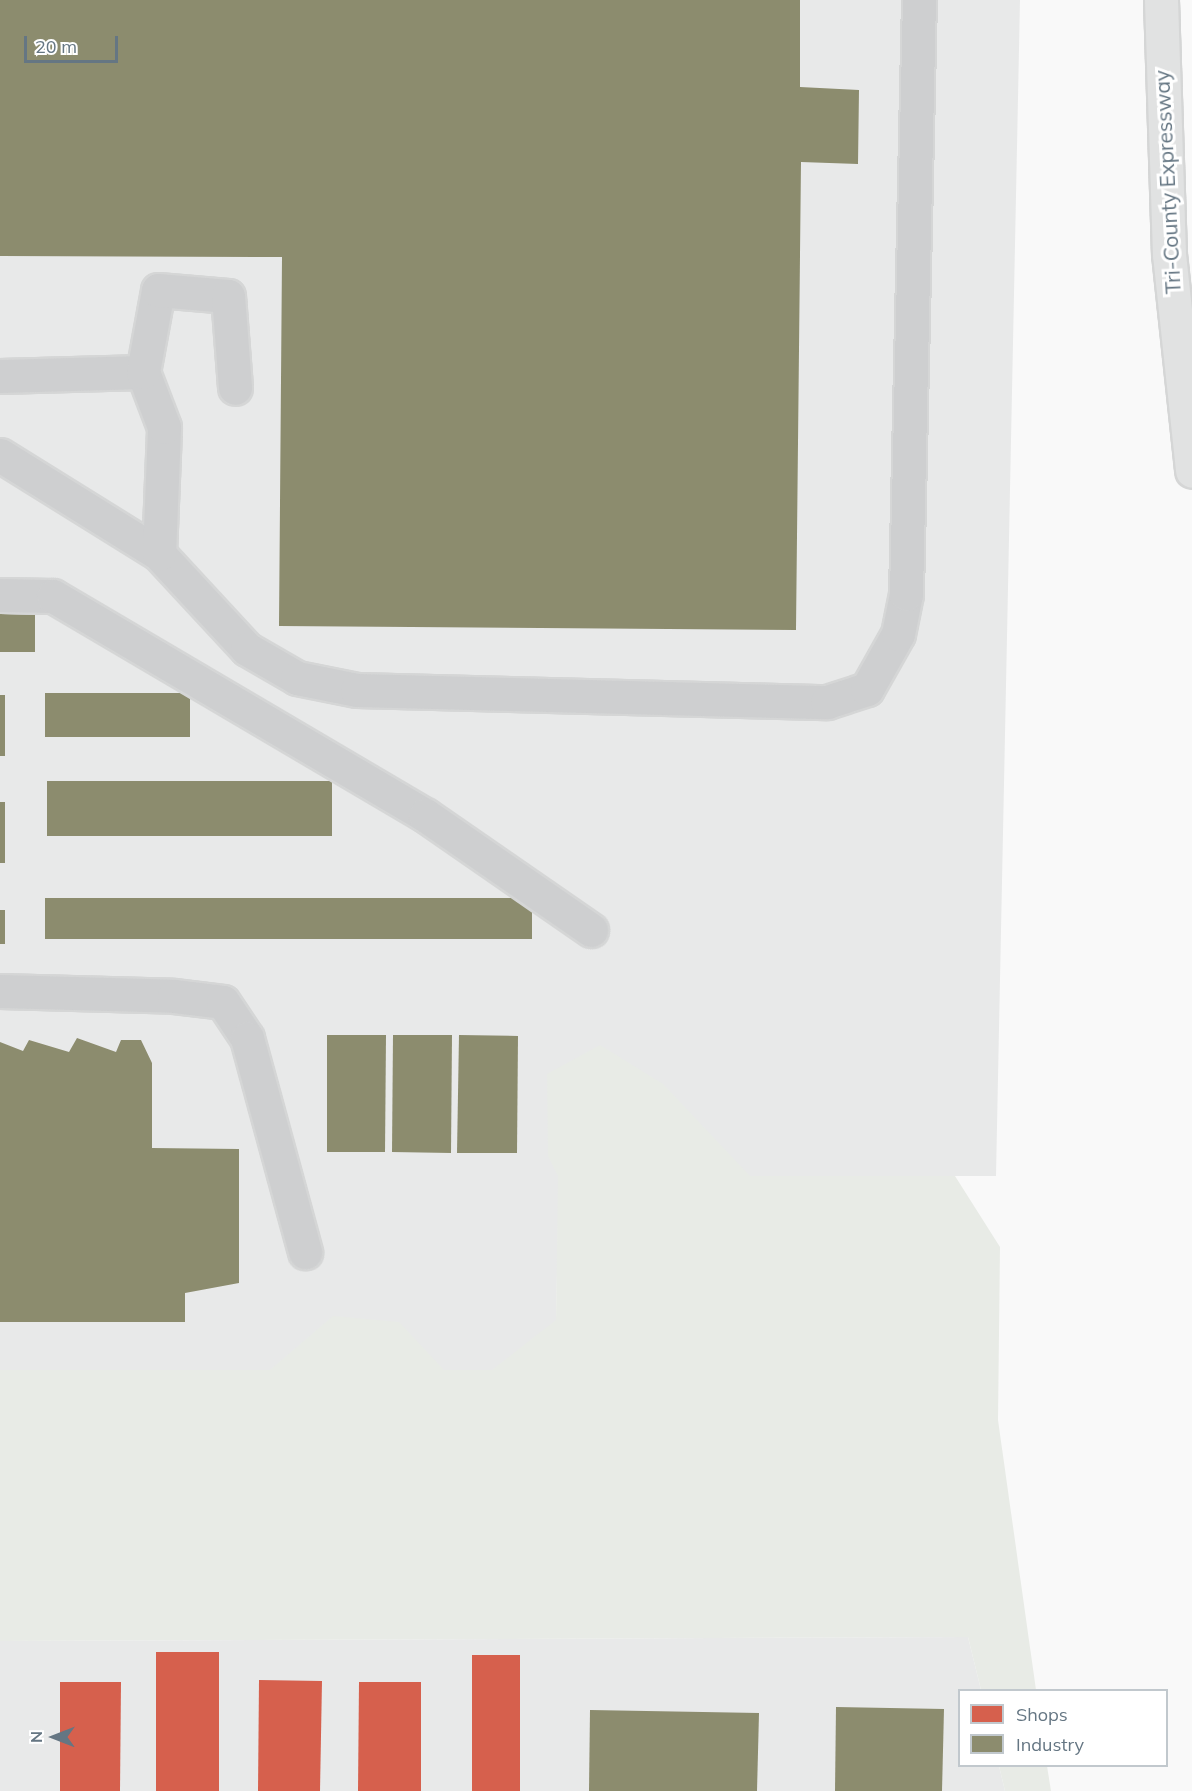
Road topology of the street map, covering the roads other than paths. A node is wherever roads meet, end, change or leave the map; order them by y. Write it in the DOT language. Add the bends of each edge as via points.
graph roads {
  1 [pos="919,0"];
  2 [pos="1161,0"];
  3 [pos="143,372"];
  4 [pos="0,376"];
  5 [pos="236,388"];
  6 [pos="0,455"];
  7 [pos="1192,471"];
  8 [pos="159,554"];
  9 [pos="0,595"];
  10 [pos="591,930"];
  11 [pos="0,991"];
  12 [pos="305,1252"];
  1 -- 8 [label="lane" via="906,594 898,634 867,689 827,702 357,690 297,678 248,649"];
  2 -- 7 [label="highway, Tri-County Expressway" via="1169,254"];
  3 -- 4 [label="lane"];
  3 -- 5 [label="lane" via="158,290 228,296"];
  3 -- 8 [label="lane" via="164,427"];
  6 -- 8 [label="lane"];
  9 -- 10 [label="lane" via="53,596 425,815"];
  11 -- 12 [label="lane" via="174,996 223,1002 247,1038"];
}
